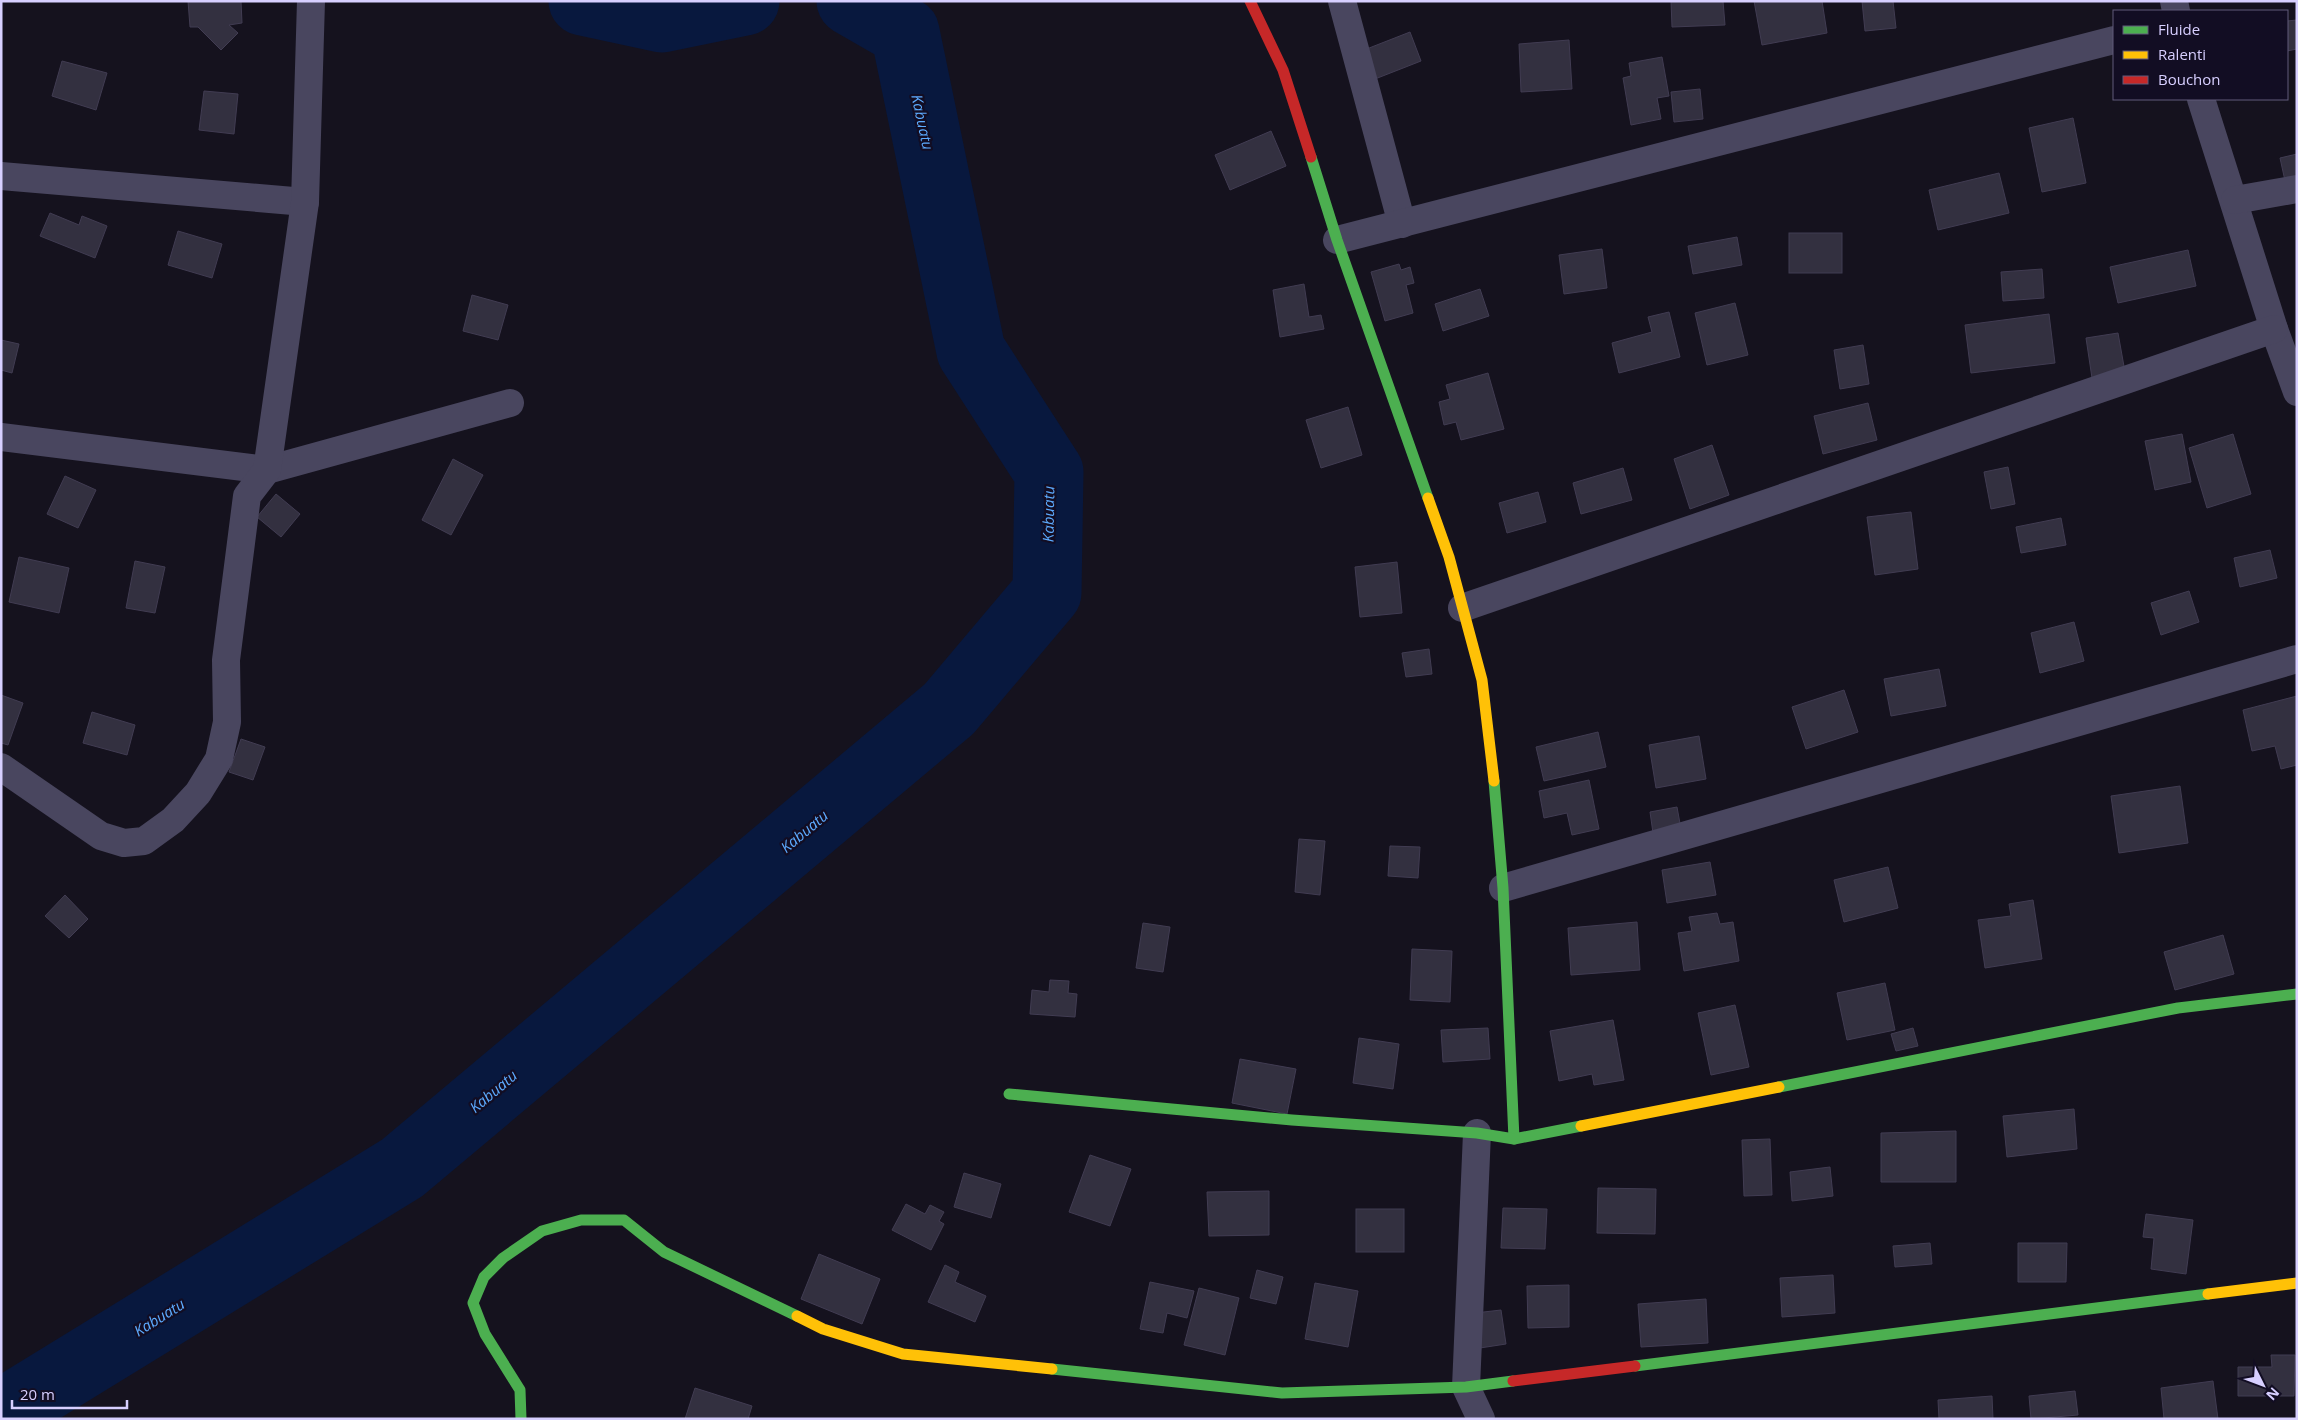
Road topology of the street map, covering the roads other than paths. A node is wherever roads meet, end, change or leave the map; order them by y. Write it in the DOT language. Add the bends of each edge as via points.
graph roads {
  1 [pos="311,1"];
  2 [pos="1250,1"];
  3 [pos="1342,1"];
  4 [pos="2113,40"];
  5 [pos="2201,100"];
  6 [pos="1,176"];
  7 [pos="2297,189"];
  8 [pos="2235,200"];
  9 [pos="305,202"];
  10 [pos="1402,224"];
  11 [pos="1337,240"];
  12 [pos="2274,329"];
  13 [pos="2297,392"];
  14 [pos="510,403"];
  15 [pos="1,437"];
  16 [pos="266,470"];
  17 [pos="1462,608"];
  18 [pos="2297,659"];
  19 [pos="1,768"];
  20 [pos="1503,888"];
  21 [pos="2297,994"];
  22 [pos="1009,1094"];
  23 [pos="1477,1133"];
  24 [pos="1514,1139"];
  25 [pos="2297,1283"];
  26 [pos="1466,1387"];
  27 [pos="521,1419"];
  28 [pos="1480,1419"];
  1 -- 9 [label="street"];
  2 -- 11 [label="street" via="1283,70"];
  3 -- 10 [label="street"];
  4 -- 10 [label="street"];
  5 -- 8 [label="street"];
  6 -- 9 [label="street"];
  7 -- 8 [label="street"];
  8 -- 12 [label="street"];
  9 -- 16 [label="street"];
  10 -- 11 [label="street"];
  11 -- 17 [label="street" via="1449,557"];
  12 -- 13 [label="street"];
  12 -- 17 [label="street"];
  14 -- 16 [label="street"];
  15 -- 16 [label="street"];
  16 -- 19 [label="street" via="247,496 226,660 226,722 219,760 198,792 173,820 144,841 124,843 102,836"];
  17 -- 20 [label="street" via="1482,680"];
  18 -- 20 [label="street"];
  20 -- 24 [label="street"];
  21 -- 24 [label="street" via="2178,1008"];
  22 -- 23 [label="street"];
  23 -- 24 [label="street"];
  23 -- 26 [label="street"];
  25 -- 26 [label="street"];
  26 -- 27 [label="street" via="1282,1393 903,1354 823,1329 727,1283 664,1252 624,1220 581,1220 542,1232 503,1258 484,1277 473,1303 485,1334 520,1390"];
  26 -- 28 [label="street"];
}
